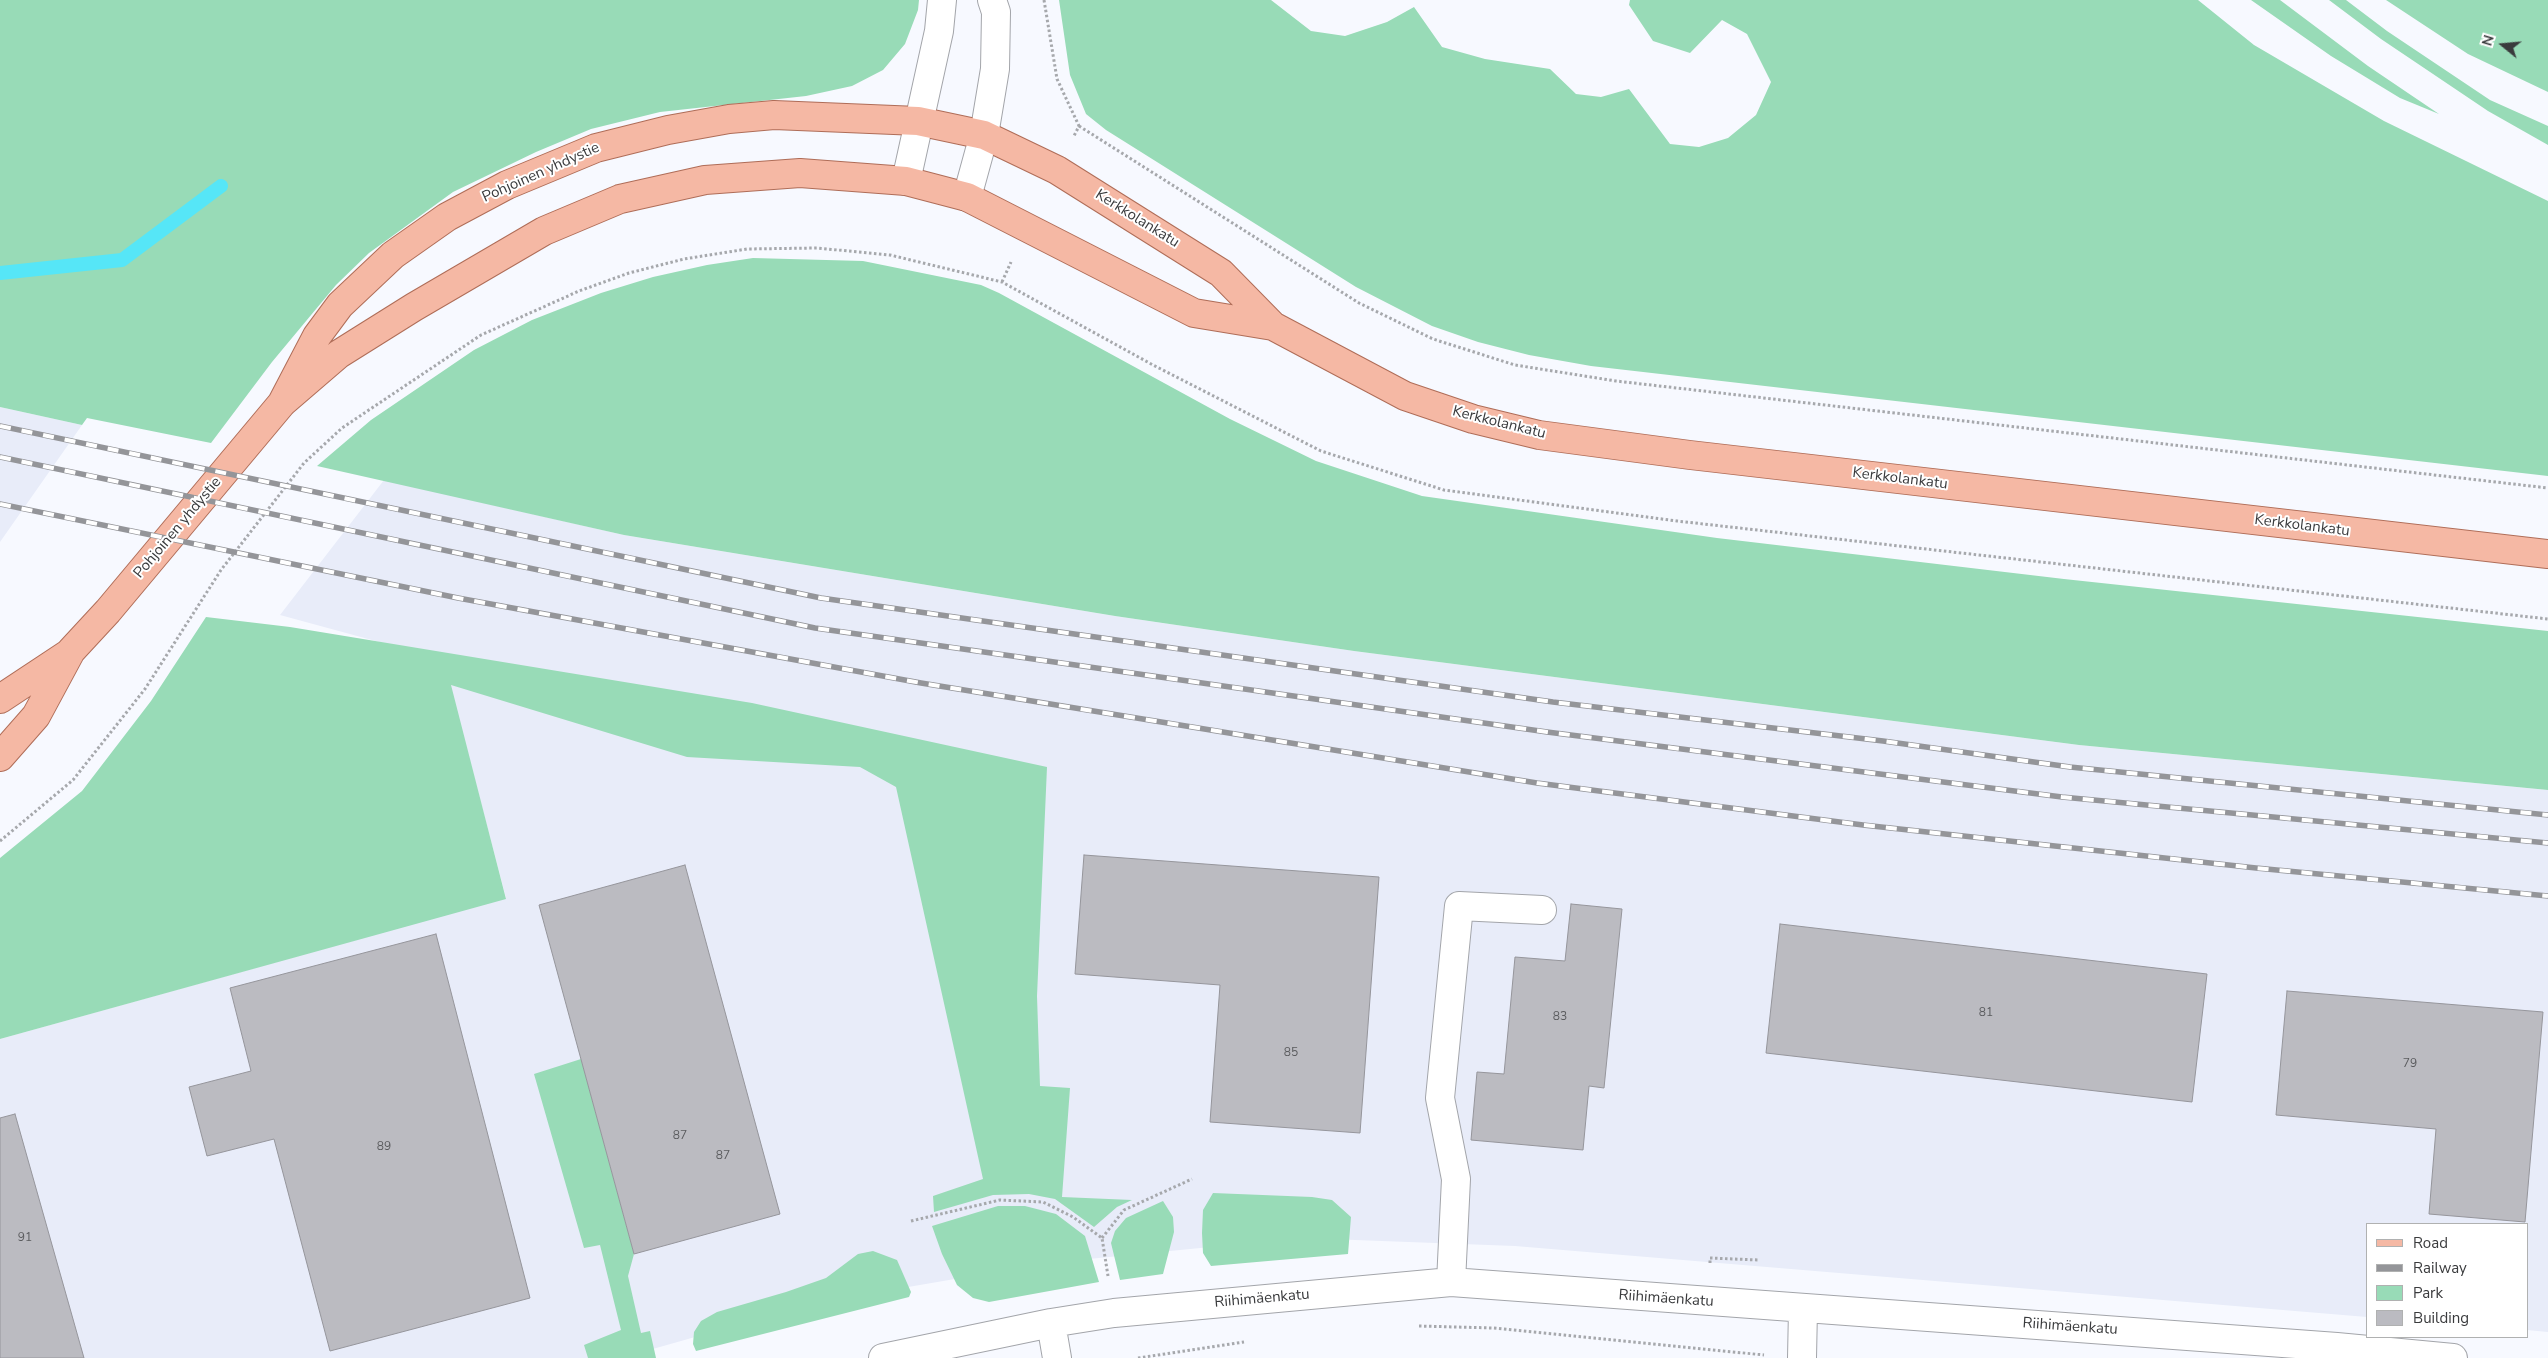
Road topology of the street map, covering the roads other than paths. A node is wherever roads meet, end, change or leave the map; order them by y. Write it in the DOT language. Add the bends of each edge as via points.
graph roads {
  1 [pos="942,0"];
  2 [pos="992,0"];
  3 [pos="918,121"];
  4 [pos="984,135"];
  5 [pos="906,181"];
  6 [pos="967,197"];
  7 [pos="1274,326"];
  8 [pos="282,403"];
  9 [pos="2548,554"];
  10 [pos="71,652"];
  11 [pos="0,699"];
  12 [pos="0,757"];
  13 [pos="1542,910"];
  14 [pos="1451,1282"];
  15 [pos="1803,1308"];
  16 [pos="1051,1323"];
  17 [pos="2359,1354"];
  18 [pos="883,1358"];
  19 [pos="1056,1358"];
  20 [pos="1802,1358"];
  21 [pos="2453,1358"];
  1 -- 3 [label="street" via="939,31"];
  2 -- 4 [label="street" via="996,12 995,69"];
  3 -- 4 [label="main road, Kerkkolankatu"];
  3 -- 5 [label="street"];
  3 -- 8 [label="main road, Pohjoinen yhdystie" via="774,115 730,119 596,148 507,185 447,217 393,255 340,304 317,336"];
  4 -- 6 [label="street"];
  4 -- 7 [label="main road, Kerkkolankatu" via="1057,170 1221,272"];
  5 -- 6 [label="main road, Kerkkolankatu"];
  5 -- 8 [label="main road, Pohjoinen yhdystie" via="800,173 705,180 620,199 544,230 414,307 340,354"];
  6 -- 7 [label="main road, Kerkkolankatu" via="1194,313"];
  7 -- 9 [label="main road, Kerkkolankatu" via="1405,396 1472,419 1539,435"];
  8 -- 10 [label="main road, Pohjoinen yhdystie"];
  10 -- 11 [label="main road, Pohjoinen yhdystie"];
  10 -- 12 [label="main road, Pohjoinen yhdystie" via="36,716"];
  13 -- 14 [label="street" via="1459,906 1440,1098 1456,1179"];
  14 -- 15 [label="street, Riihimäenkatu"];
  14 -- 16 [label="street, Riihimäenkatu" via="1114,1313"];
  15 -- 17 [label="street, Riihimäenkatu"];
  15 -- 20 [label="street"];
  16 -- 18 [label="street, Riihimäenkatu"];
  16 -- 19 [label="street"];
  17 -- 21 [label="street, Riihimäenkatu"];
}
